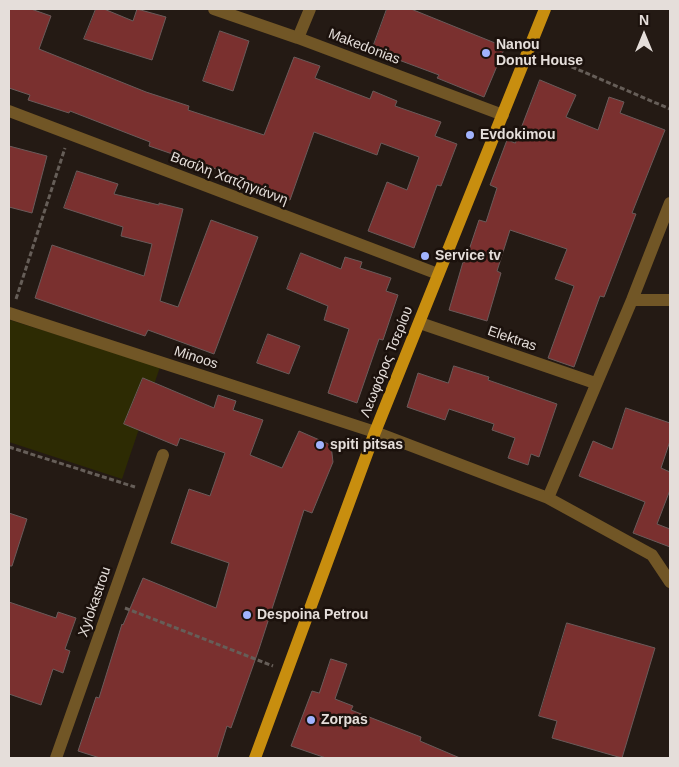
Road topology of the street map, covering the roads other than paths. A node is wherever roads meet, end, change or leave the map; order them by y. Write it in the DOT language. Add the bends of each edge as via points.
graph roads {
  1 [pos="214,9"];
  2 [pos="310,9"];
  3 [pos="545,9"];
  4 [pos="298,38"];
  5 [pos="9,112"];
  6 [pos="503,115"];
  7 [pos="670,203"];
  8 [pos="438,274"];
  9 [pos="632,300"];
  10 [pos="670,300"];
  11 [pos="10,313"];
  12 [pos="420,323"];
  13 [pos="595,383"];
  14 [pos="375,432"];
  15 [pos="163,455"];
  16 [pos="548,498"];
  17 [pos="670,582"];
  18 [pos="56,758"];
  19 [pos="256,758"];
  1 -- 4 [label="street, Makedonias"];
  2 -- 4 [label="street"];
  3 -- 6 [label="main road, Λεωφόρος Τσερίου"];
  4 -- 6 [label="street, Makedonias"];
  5 -- 8 [label="street, Βασίλη Χατζηγιάννη"];
  6 -- 8 [label="main road, Λεωφόρος Τσερίου"];
  7 -- 9 [label="street"];
  8 -- 12 [label="main road, Λεωφόρος Τσερίου"];
  9 -- 10 [label="street"];
  9 -- 13 [label="street"];
  11 -- 14 [label="street, Minoos"];
  12 -- 13 [label="street, Elektras"];
  12 -- 14 [label="main road, Λεωφόρος Τσερίου"];
  13 -- 16 [label="street"];
  14 -- 16 [label="street, Minoos"];
  14 -- 19 [label="main road, Λεωφόρος Τσερίου"];
  15 -- 18 [label="street, Xylokastrou"];
  16 -- 17 [label="street, Minoos" via="652,555"];
}
